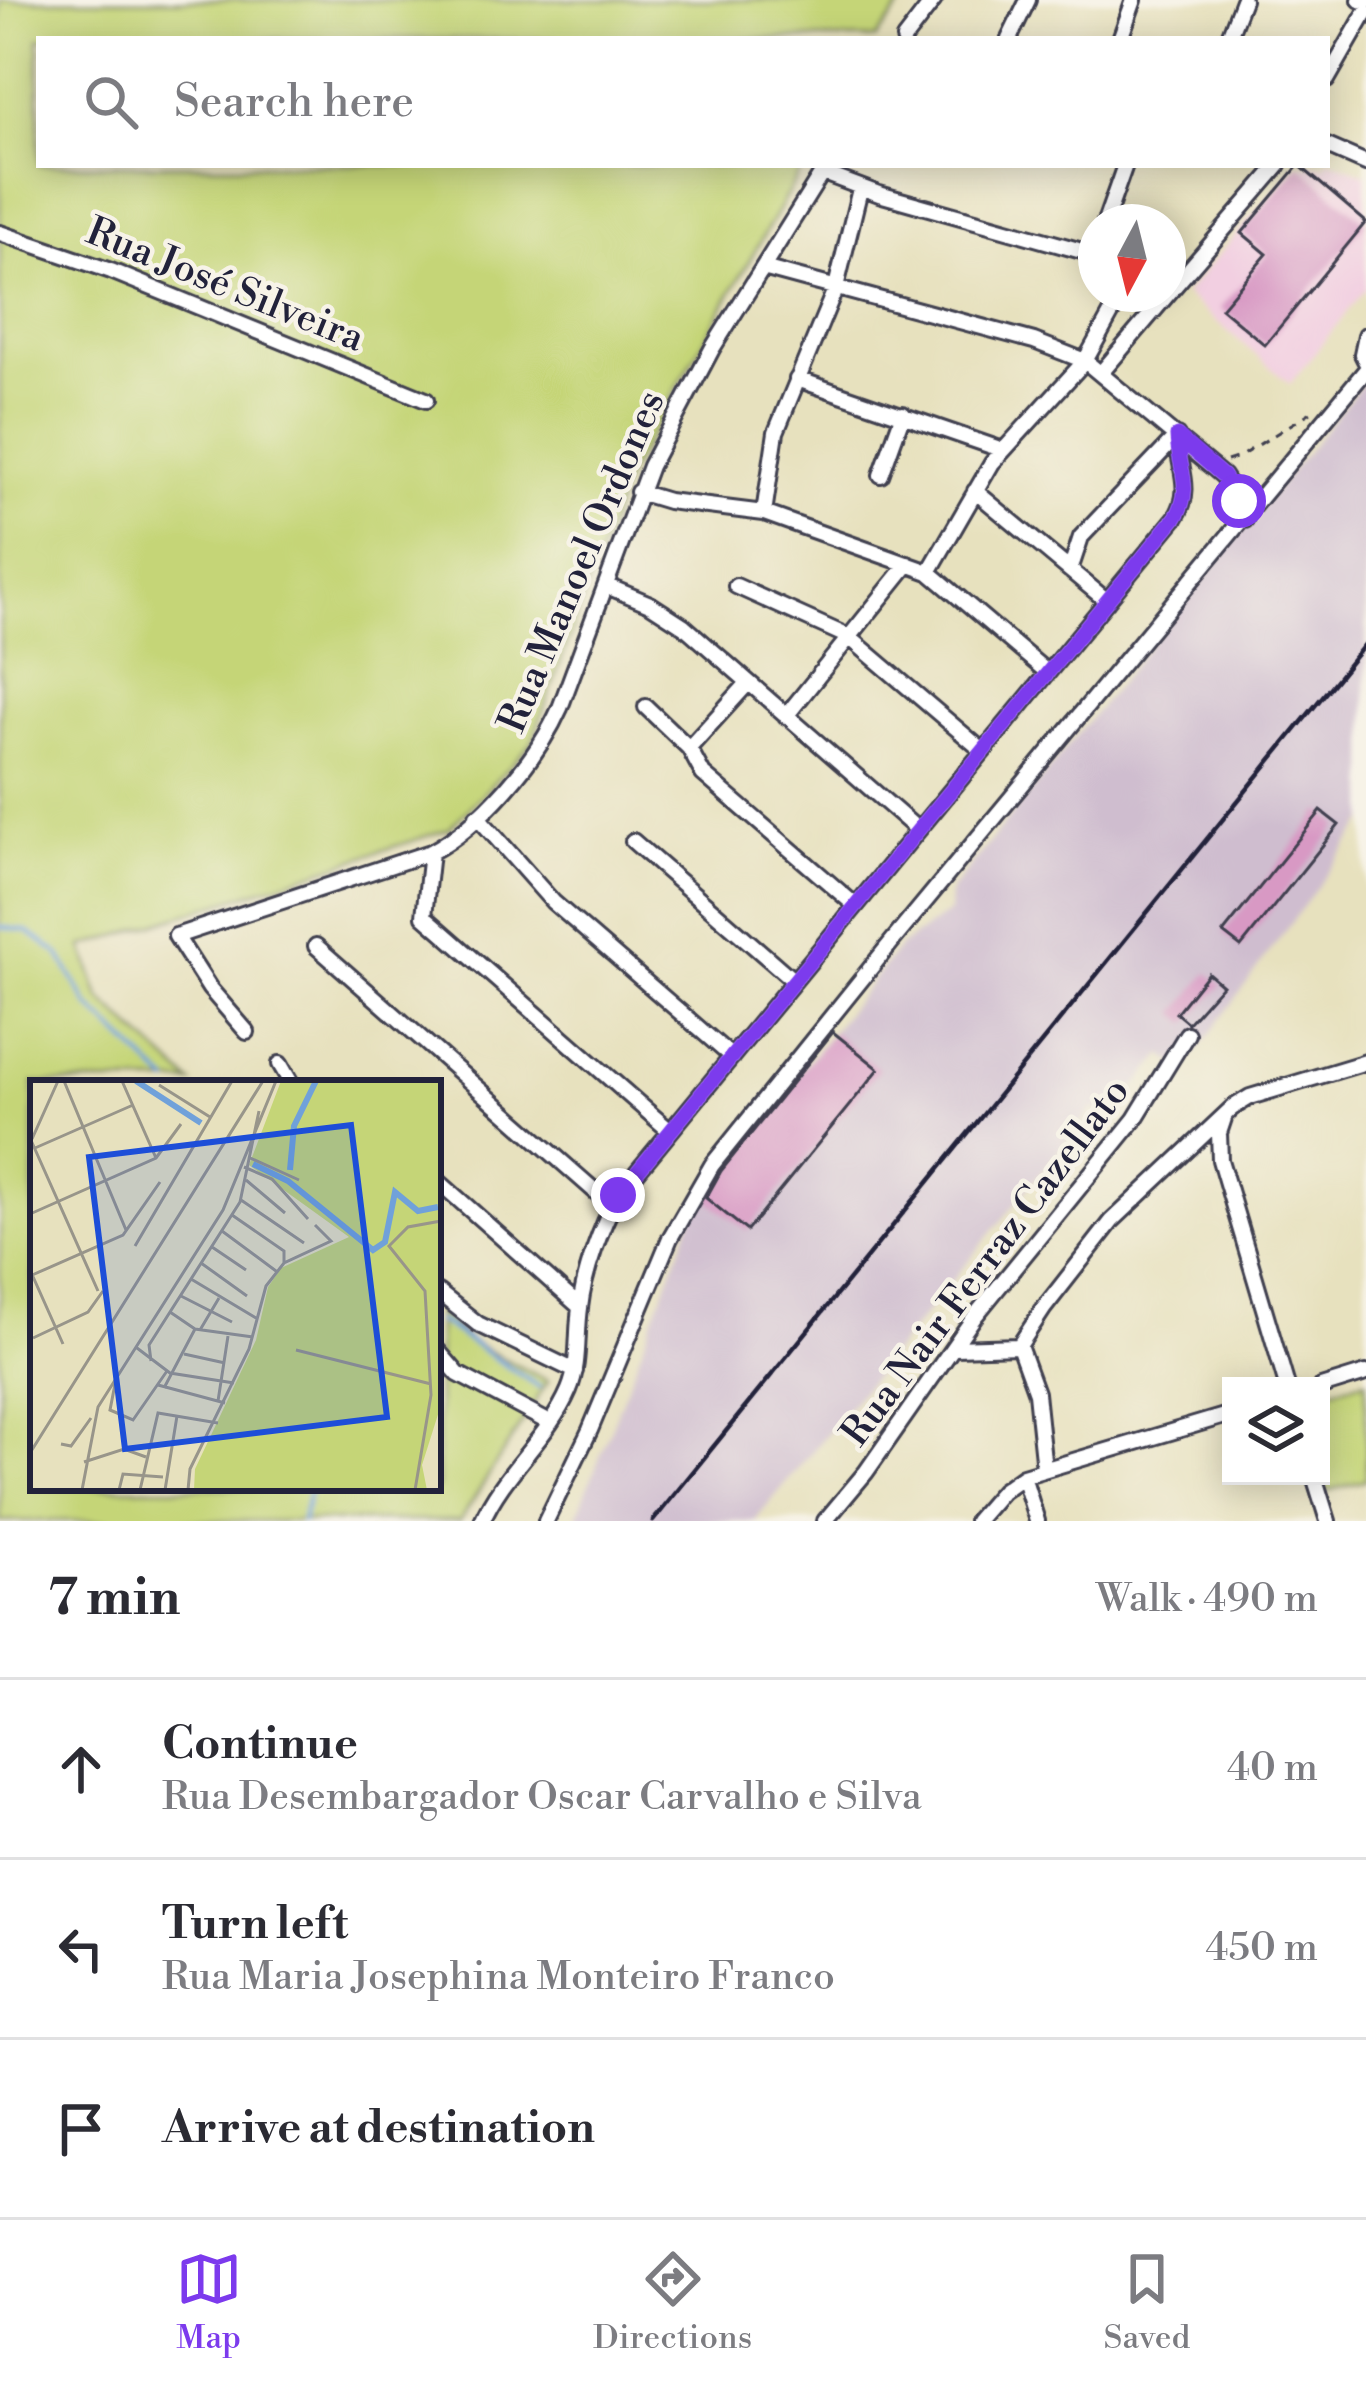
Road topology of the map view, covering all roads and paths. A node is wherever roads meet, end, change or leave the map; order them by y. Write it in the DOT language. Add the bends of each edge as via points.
graph roads {
  1 [pos="934,0"];
  2 [pos="1028,0"];
  3 [pos="1134,0"];
  4 [pos="1243,0"];
  5 [pos="1366,12"];
  6 [pos="906,36"];
  7 [pos="1010,36"];
  8 [pos="1121,36"];
  9 [pos="1229,36"];
  10 [pos="1330,75"];
  11 [pos="1330,147"];
  12 [pos="1366,163"];
  13 [pos="1124,168"];
  14 [pos="1276,168"];
  15 [pos="825,169"];
  16 [pos="860,188"];
  17 [pos="1111,204"];
  18 [pos="0,232"];
  19 [pos="1078,247"];
  20 [pos="763,268"];
  21 [pos="1186,273"];
  22 [pos="836,287"];
  23 [pos="1112,312"];
  24 [pos="1152,312"];
  25 [pos="1366,335"];
  26 [pos="1084,361"];
  27 [pos="1366,366"];
  28 [pos="1101,373"];
  29 [pos="796,379"];
  30 [pos="426,400"];
  31 [pos="1334,409"];
  32 [pos="903,414"];
  33 [pos="1177,436"];
  34 [pos="1003,450"];
  35 [pos="1214,467"];
  36 [pos="881,475"];
  37 [pos="976,491"];
  38 [pos="638,492"];
  39 [pos="764,513"];
  40 [pos="1245,520"];
  41 [pos="908,564"];
  42 [pos="1070,570"];
  43 [pos="929,572"];
  44 [pos="607,586"];
  45 [pos="736,586"];
  46 [pos="1107,601"];
  47 [pos="849,637"];
  48 [pos="1048,673"];
  49 [pos="748,683"];
  50 [pos="646,707"];
  51 [pos="786,716"];
  52 [pos="689,748"];
  53 [pos="983,752"];
  54 [pos="477,815"];
  55 [pos="918,830"];
  56 [pos="633,841"];
  57 [pos="431,852"];
  58 [pos="856,906"];
  59 [pos="316,946"];
  60 [pos="794,981"];
  61 [pos="248,1032"];
  62 [pos="1187,1034"];
  63 [pos="732,1057"];
  64 [pos="1366,1062"];
  65 [pos="280,1064"];
  66 [pos="289,1080"];
  67 [pos="1224,1118"];
  68 [pos="670,1131"];
  69 [pos="441,1184"];
  70 [pos="612,1206"];
  71 [pos="441,1294"];
  72 [pos="580,1307"];
  73 [pos="1019,1346"];
  74 [pos="956,1348"];
  75 [pos="441,1354"];
  76 [pos="575,1371"];
  77 [pos="1366,1373"];
  78 [pos="1284,1377"];
  79 [pos="1330,1384"];
  80 [pos="1222,1417"];
  81 [pos="550,1423"];
  82 [pos="1044,1469"];
  83 [pos="1023,1476"];
  84 [pos="1317,1485"];
  85 [pos="482,1521"];
  86 [pos="546,1521"];
  87 [pos="825,1521"];
  88 [pos="976,1521"];
  89 [pos="1037,1521"];
  90 [pos="1328,1521"];
  1 -- 6 [label="street"];
  2 -- 7 [label="street"];
  3 -- 8 [label="street"];
  4 -- 9 [label="street"];
  5 -- 10 [label="street"];
  11 -- 12 [label="street"];
  13 -- 17 [label="street"];
  14 -- 21 [label="street"];
  15 -- 16 [label="street"];
  15 -- 20 [label="street, Rua Manoel Ordones"];
  16 -- 19 [label="street"];
  16 -- 22 [label="street"];
  18 -- 30 [label="street, Rua José Silveira"];
  20 -- 22 [label="street"];
  20 -- 38 [label="street, Rua Manoel Ordones"];
  22 -- 26 [label="street"];
  22 -- 29 [label="street"];
  23 -- 26 [label="street"];
  24 -- 28 [label="street"];
  25 -- 27 [label="street"];
  26 -- 28 [label="street"];
  26 -- 34 [label="street"];
  27 -- 31 [label="street"];
  28 -- 33 [label="street"];
  29 -- 32 [label="street"];
  29 -- 39 [label="street" via="776,433"];
  31 -- 35 [label="path" via="1325,405"];
  31 -- 40 [label="street"];
  32 -- 34 [label="street"];
  32 -- 36 [label="street"];
  33 -- 35 [label="street"];
  33 -- 42 [label="street" via="1081,537"];
  33 -- 46 [label="street" via="1183,506"];
  34 -- 37 [label="street"];
  35 -- 40 [label="street"];
  37 -- 42 [label="street"];
  37 -- 43 [label="street"];
  38 -- 39 [label="street"];
  38 -- 44 [label="street, Rua Manoel Ordones"];
  39 -- 41 [label="street"];
  40 -- 86 [label="street" via="704,1176"];
  41 -- 43 [label="street"];
  41 -- 47 [label="street"];
  42 -- 46 [label="street"];
  43 -- 48 [label="street"];
  44 -- 49 [label="street" via="669,616"];
  44 -- 54 [label="street, Rua Manoel Ordones" via="549,732"];
  45 -- 47 [label="street"];
  46 -- 48 [label="street"];
  47 -- 51 [label="street"];
  47 -- 53 [label="street"];
  48 -- 53 [label="street"];
  49 -- 51 [label="street"];
  49 -- 52 [label="street"];
  50 -- 52 [label="street"];
  51 -- 55 [label="street"];
  52 -- 58 [label="street" via="703,774"];
  53 -- 55 [label="street"];
  54 -- 57 [label="street, Rua Manoel Ordones"];
  54 -- 63 [label="street" via="553,902"];
  55 -- 58 [label="street"];
  56 -- 60 [label="street"];
  57 -- 61 [label="street, Rua Manoel Ordones" via="176,936"];
  57 -- 68 [label="street" via="424,916"];
  58 -- 60 [label="street"];
  59 -- 70 [label="street"];
  60 -- 63 [label="street"];
  62 -- 74 [label="street, Rua Nair Ferraz Cazellato" via="1135,1119"];
  63 -- 68 [label="street"];
  64 -- 67 [label="street" via="1250,1096"];
  65 -- 66 [label="street"];
  67 -- 73 [label="street" via="1112,1221"];
  67 -- 78 [label="street" via="1220,1160"];
  68 -- 70 [label="street"];
  69 -- 72 [label="street"];
  70 -- 72 [label="street"];
  71 -- 76 [label="street" via="478,1324"];
  72 -- 76 [label="street"];
  73 -- 74 [label="street"];
  73 -- 82 [label="street" via="1036,1393"];
  74 -- 87 [label="street, Rua Nair Ferraz Cazellato"];
  75 -- 81 [label="street" via="458,1374"];
  76 -- 81 [label="street"];
  77 -- 79 [label="street"];
  80 -- 82 [label="street"];
  81 -- 85 [label="street"];
  82 -- 83 [label="street"];
  83 -- 88 [label="street"];
  83 -- 89 [label="street"];
  84 -- 90 [label="street"];
}
